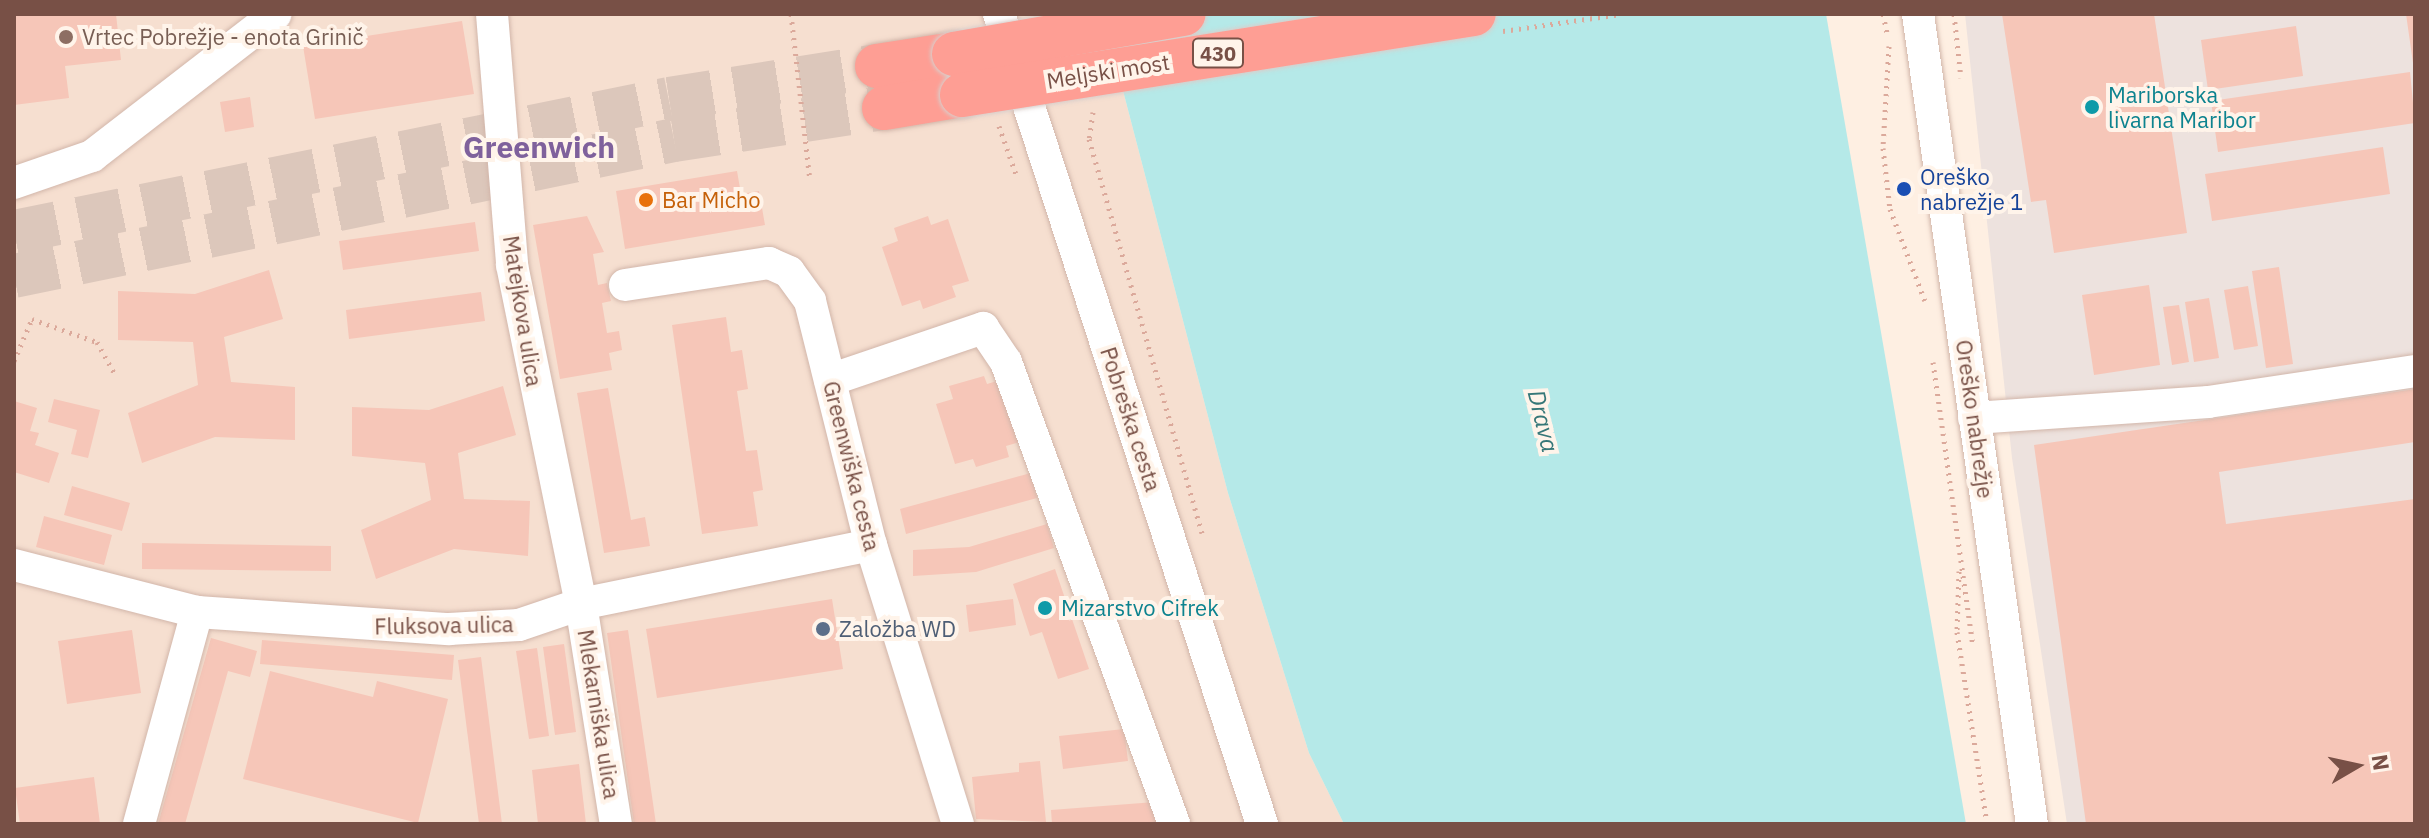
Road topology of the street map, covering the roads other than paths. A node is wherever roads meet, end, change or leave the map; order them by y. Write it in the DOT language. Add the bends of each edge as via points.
graph roads {
  1 [pos="276,14"];
  2 [pos="492,14"];
  3 [pos="999,14"];
  4 [pos="1184,14"];
  5 [pos="1345,14"];
  6 [pos="1474,14"];
  7 [pos="1918,14"];
  8 [pos="1017,68"];
  9 [pos="14,183"];
  10 [pos="625,285"];
  11 [pos="2415,371"];
  12 [pos="830,380"];
  13 [pos="1974,418"];
  14 [pos="871,545"];
  15 [pos="14,565"];
  16 [pos="581,604"];
  17 [pos="197,612"];
  18 [pos="139,824"];
  19 [pos="616,824"];
  20 [pos="958,824"];
  21 [pos="1174,824"];
  22 [pos="1262,824"];
  23 [pos="2032,824"];
  1 -- 9 [label="street" via="102,149"];
  2 -- 16 [label="street, Matejkova ulica" via="512,265"];
  3 -- 8 [label="street, Pobreška cesta"];
  4 -- 6 [label="highway, Meljski most / 430, bridge" via="954,54 880,87 962,95"];
  5 -- 8 [label="street, Meljski most"];
  7 -- 13 [label="street, Oreško nabrežje"];
  8 -- 22 [label="street, Pobreška cesta"];
  10 -- 12 [label="street, Greenwiška cesta" via="769,263 789,272 810,301"];
  11 -- 13 [label="street" via="2208,402"];
  12 -- 14 [label="street, Greenwiška cesta"];
  12 -- 21 [label="street" via="983,328 1006,362"];
  13 -- 23 [label="street, Oreško nabrežje"];
  14 -- 16 [label="street, Fluksova ulica"];
  14 -- 20 [label="street, Greenwiška cesta"];
  15 -- 17 [label="street, Fluksova ulica"];
  16 -- 17 [label="street, Fluksova ulica" via="519,625 449,629"];
  16 -- 19 [label="street, Mlekarniška ulica"];
  17 -- 18 [label="street"];
}
